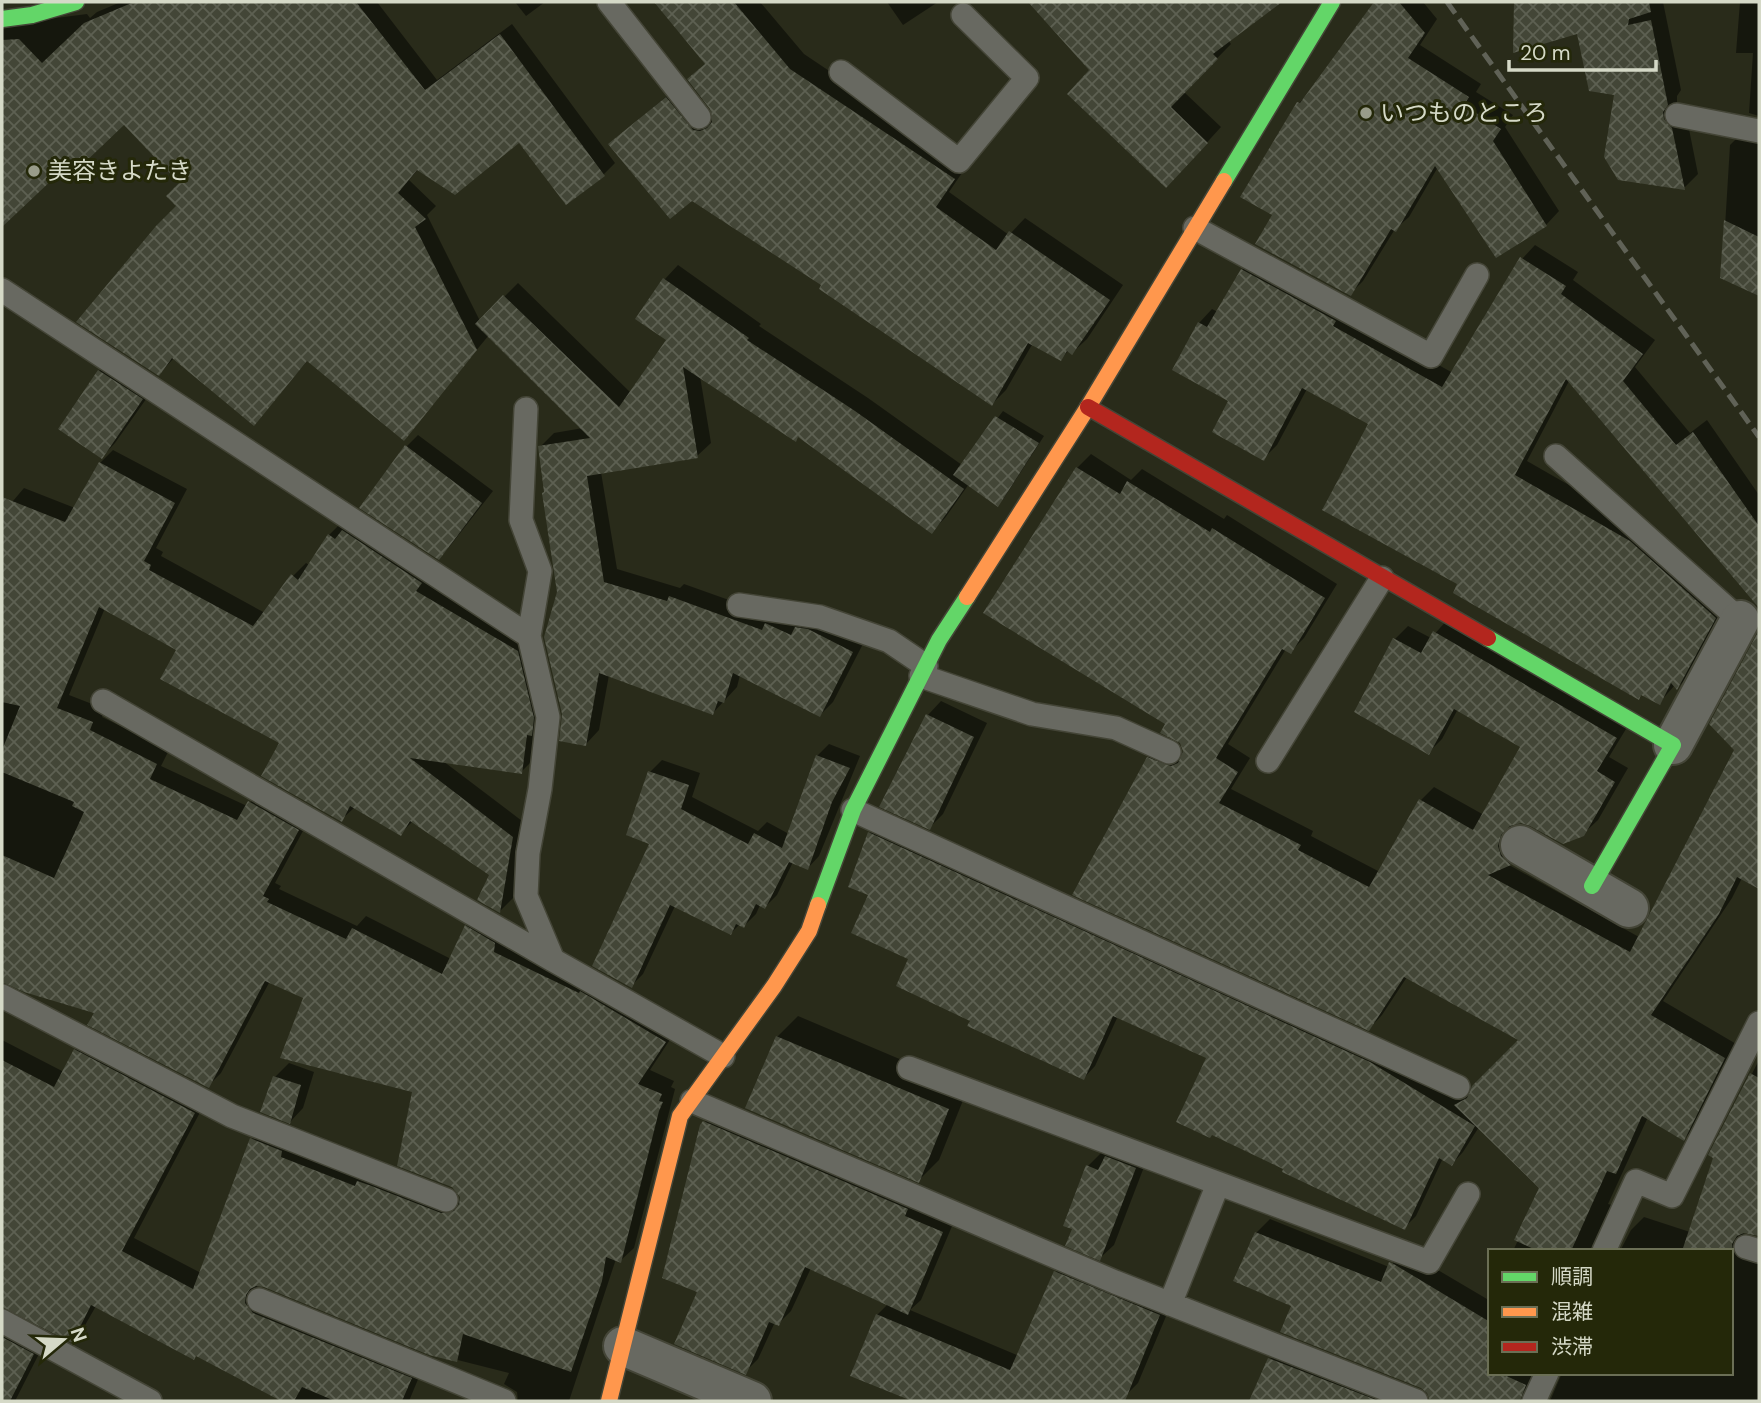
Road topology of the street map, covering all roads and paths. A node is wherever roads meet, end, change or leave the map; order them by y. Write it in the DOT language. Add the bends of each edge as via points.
graph roads {
  1 [pos="76,2"];
  2 [pos="609,2"];
  3 [pos="1332,2"];
  4 [pos="963,15"];
  5 [pos="2,19"];
  6 [pos="841,72"];
  7 [pos="1677,115"];
  8 [pos="699,117"];
  9 [pos="1759,131"];
  10 [pos="1195,228"];
  11 [pos="1477,275"];
  12 [pos="2,290"];
  13 [pos="1088,407"];
  14 [pos="526,409"];
  15 [pos="1556,456"];
  16 [pos="1382,578"];
  17 [pos="739,605"];
  18 [pos="1740,620"];
  19 [pos="529,636"];
  20 [pos="924,671"];
  21 [pos="103,701"];
  22 [pos="1673,745"];
  23 [pos="1169,752"];
  24 [pos="1268,761"];
  25 [pos="853,810"];
  26 [pos="1520,845"];
  27 [pos="1592,886"];
  28 [pos="1629,908"];
  29 [pos="553,960"];
  30 [pos="2,996"];
  31 [pos="1759,1023"];
  32 [pos="723,1056"];
  33 [pos="909,1068"];
  34 [pos="1458,1087"];
  35 [pos="692,1101"];
  36 [pos="1218,1184"];
  37 [pos="1468,1194"];
  38 [pos="446,1200"];
  39 [pos="1605,1249"];
  40 [pos="259,1300"];
  41 [pos="1170,1304"];
  42 [pos="2,1321"];
  43 [pos="623,1346"];
  44 [pos="1546,1375"];
  45 [pos="150,1401"];
  46 [pos="504,1401"];
  47 [pos="609,1401"];
  48 [pos="752,1401"];
  49 [pos="1416,1401"];
  50 [pos="1534,1401"];
  1 -- 5 [label="street"];
  2 -- 8 [label="lane"];
  3 -- 10 [label="street"];
  4 -- 6 [label="lane" via="1027,78 959,161"];
  7 -- 9 [label="lane"];
  10 -- 11 [label="lane" via="1431,356"];
  10 -- 13 [label="street"];
  12 -- 19 [label="lane"];
  13 -- 16 [label="street"];
  13 -- 20 [label="street" via="939,640"];
  14 -- 19 [label="lane" via="521,520 540,571"];
  15 -- 18 [label="lane"];
  16 -- 22 [label="street"];
  16 -- 24 [label="lane"];
  17 -- 20 [label="lane" via="820,617 889,641"];
  18 -- 22 [label="street"];
  19 -- 29 [label="lane" via="548,718 527,853 526,896"];
  20 -- 23 [label="lane" via="1032,714 1116,728"];
  20 -- 25 [label="street"];
  21 -- 29 [label="lane"];
  22 -- 27 [label="street"];
  25 -- 32 [label="street" via="809,931"];
  25 -- 34 [label="lane"];
  26 -- 27 [label="street"];
  27 -- 28 [label="street"];
  29 -- 32 [label="lane"];
  30 -- 38 [label="lane" via="232,1116"];
  31 -- 39 [label="lane" via="1672,1196 1636,1181"];
  32 -- 35 [label="street"];
  33 -- 36 [label="lane"];
  35 -- 41 [label="lane"];
  35 -- 43 [label="street" via="680,1116"];
  36 -- 37 [label="lane" via="1429,1262"];
  36 -- 41 [label="lane"];
  40 -- 46 [label="lane"];
  41 -- 49 [label="lane"];
  42 -- 45 [label="lane"];
  43 -- 47 [label="street"];
  43 -- 48 [label="street"];
  44 -- 50 [label="lane"];
}
